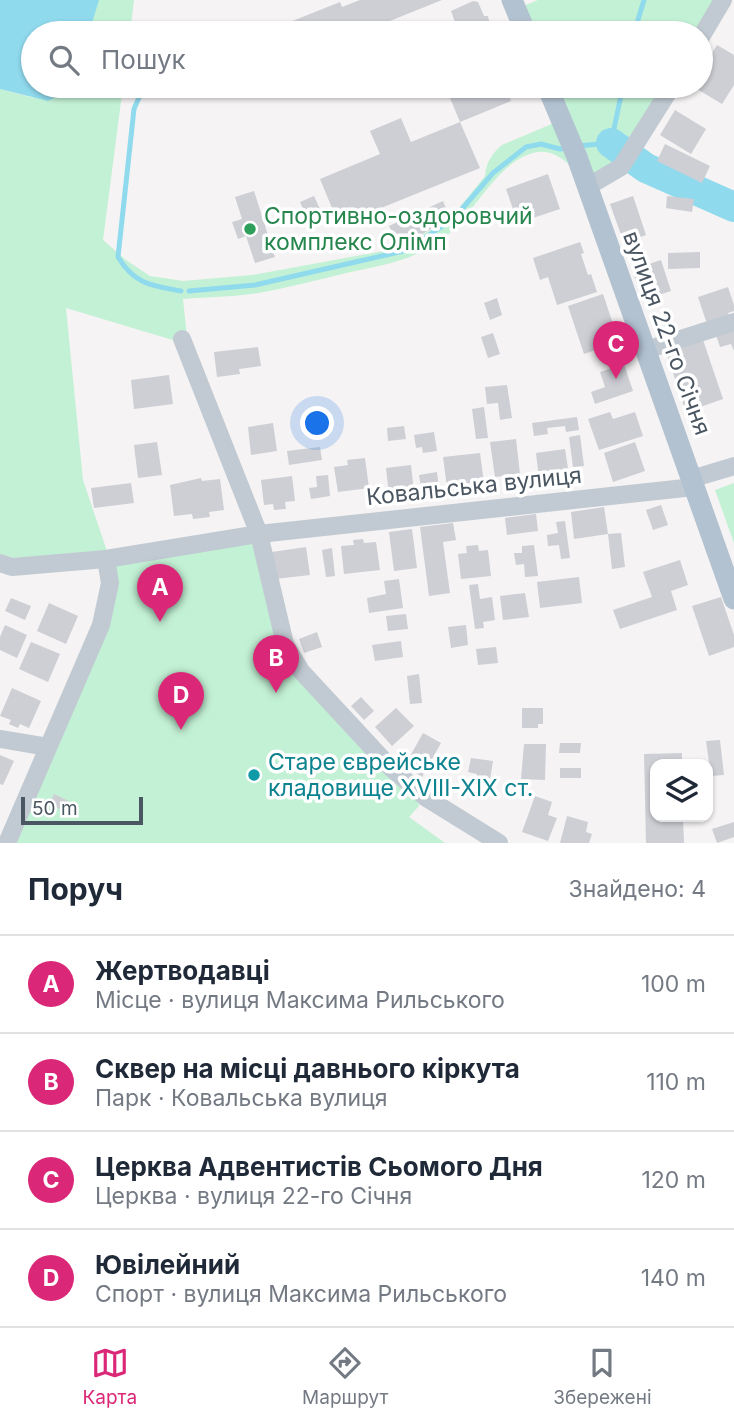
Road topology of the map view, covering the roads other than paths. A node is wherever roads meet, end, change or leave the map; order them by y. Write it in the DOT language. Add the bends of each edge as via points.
graph roads {
  1 [pos="512,0"];
  2 [pos="723,0"];
  3 [pos="521,21"];
  4 [pos="711,21"];
  5 [pos="552,98"];
  6 [pos="665,98"];
  7 [pos="587,187"];
  8 [pos="734,321"];
  9 [pos="182,338"];
  10 [pos="646,350"];
  11 [pos="734,466"];
  12 [pos="693,483"];
  13 [pos="259,534"];
  14 [pos="106,559"];
  15 [pos="0,564"];
  16 [pos="734,599"];
  17 [pos="0,739"];
  18 [pos="48,747"];
  19 [pos="6,843"];
  20 [pos="499,843"];
  1 -- 3 [label="main road"];
  2 -- 4 [label="street"];
  5 -- 7 [label="main road, вулиця 22-го Січня"];
  6 -- 7 [label="street" via="621,167"];
  7 -- 10 [label="main road, вулиця 22-го Січня"];
  8 -- 10 [label="street"];
  9 -- 13 [label="street"];
  10 -- 12 [label="main road, вулиця 22-го Січня"];
  11 -- 12 [label="street, Ковальська вулиця"];
  12 -- 13 [label="street, Ковальська вулиця"];
  12 -- 16 [label="main road, вулиця 22-го Січня"];
  13 -- 14 [label="street, Ковальська вулиця"];
  13 -- 20 [label="street" via="285,644 301,671 391,768 425,797"];
  14 -- 15 [label="street, Ковальська вулиця" via="12,567"];
  14 -- 18 [label="street" via="110,583 101,625"];
  17 -- 18 [label="street"];
  18 -- 19 [label="street"];
}
